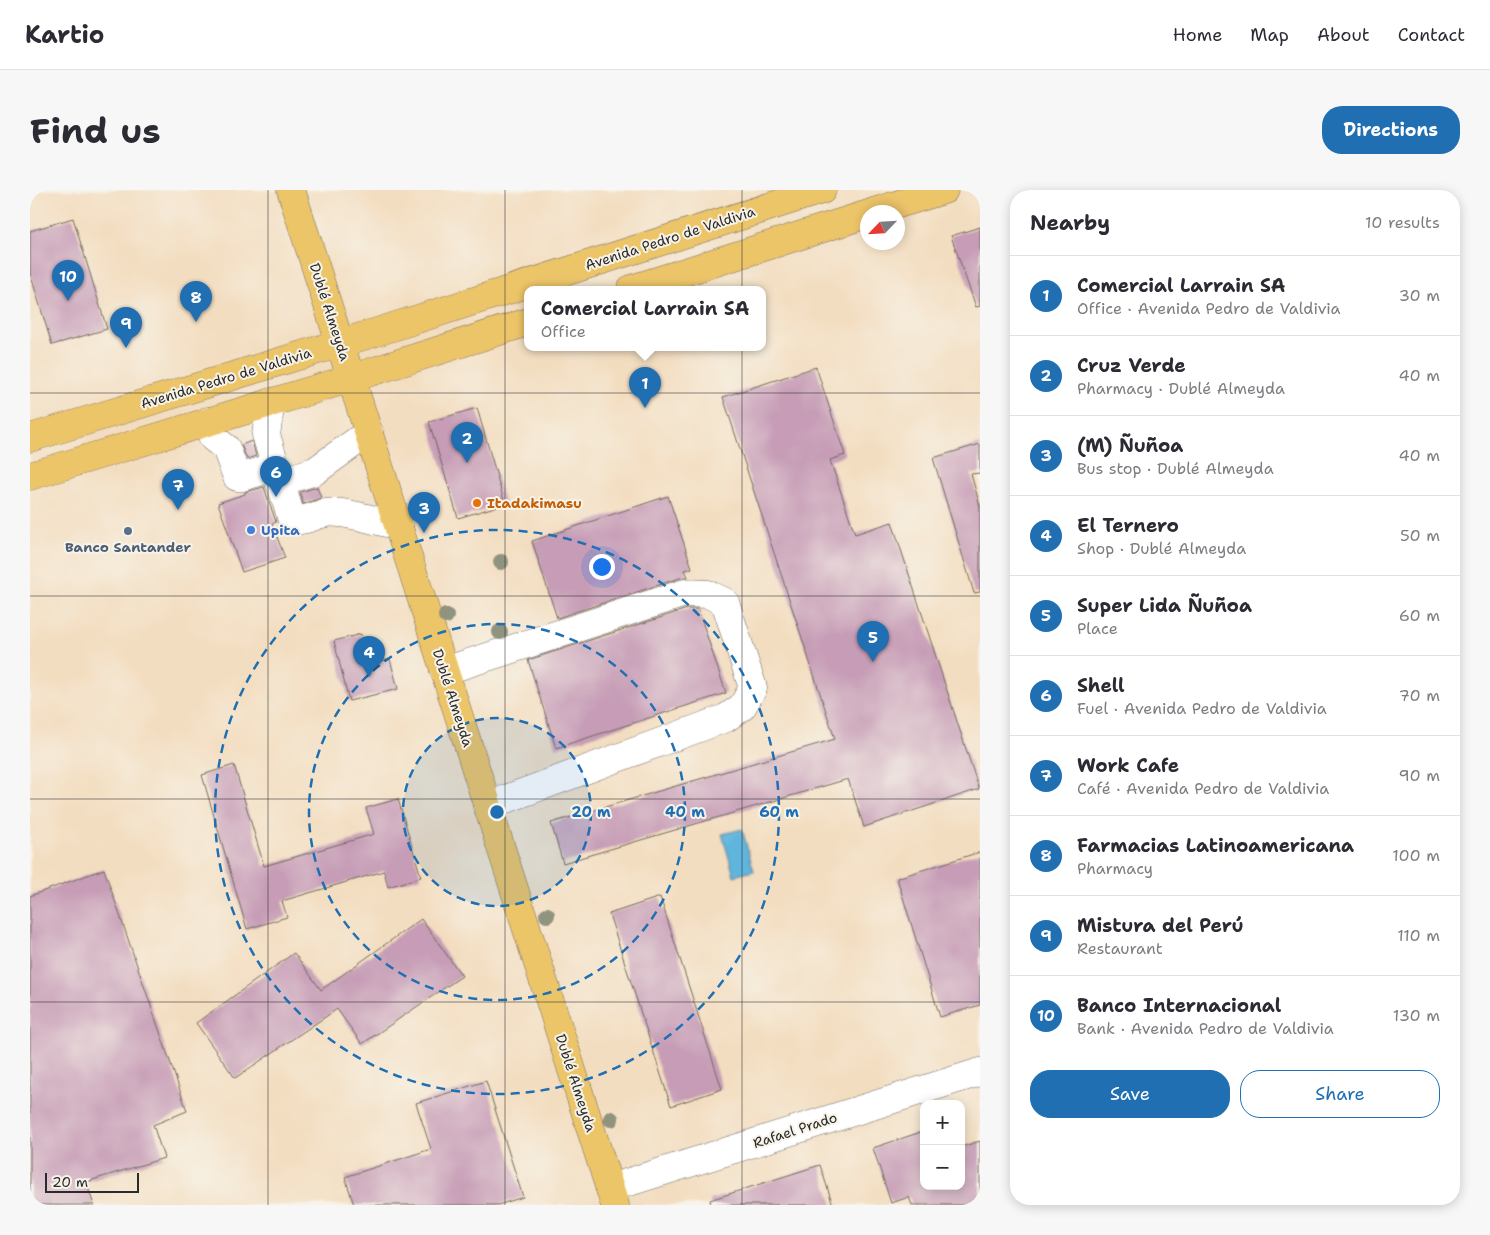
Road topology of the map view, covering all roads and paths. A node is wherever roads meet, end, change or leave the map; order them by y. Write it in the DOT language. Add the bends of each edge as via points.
graph roads {
  1 [pos="291,190"];
  2 [pos="822,190"];
  3 [pos="944,190"];
  4 [pos="896,205"];
  5 [pos="860,217"];
  6 [pos="640,286"];
  7 [pos="524,323"];
  8 [pos="340,343"];
  9 [pos="352,378"];
  10 [pos="271,402"];
  11 [pos="208,421"];
  12 [pos="369,432"];
  13 [pos="266,435"];
  14 [pos="30,438"];
  15 [pos="226,448"];
  16 [pos="315,471"];
  17 [pos="277,474"];
  18 [pos="30,476"];
  19 [pos="327,512"];
  20 [pos="399,526"];
  21 [pos="444,671"];
  22 [pos="487,806"];
  23 [pos="980,1072"];
  24 [pos="613,1197"];
  1 -- 8 [label="main road, Dublé Almeyda"];
  2 -- 8 [label="main road, Avenida Pedro de Valdivia"];
  3 -- 4 [label="main road"];
  5 -- 6 [label="main road"];
  7 -- 9 [label="main road"];
  8 -- 9 [label="main road, Dublé Almeyda"];
  8 -- 14 [label="main road, Avenida Pedro de Valdivia"];
  9 -- 10 [label="main road"];
  9 -- 12 [label="main road, Dublé Almeyda"];
  10 -- 11 [label="main road"];
  10 -- 13 [label="street"];
  11 -- 15 [label="street" via="213,438"];
  11 -- 18 [label="main road"];
  12 -- 16 [label="street"];
  12 -- 20 [label="main road, Dublé Almeyda"];
  13 -- 15 [label="street"];
  13 -- 17 [label="street"];
  15 -- 17 [label="street" via="237,477"];
  16 -- 17 [label="street"];
  16 -- 19 [label="street"];
  17 -- 19 [label="street" via="292,520 300,521"];
  19 -- 20 [label="street"];
  20 -- 21 [label="main road, Dublé Almeyda"];
  21 -- 22 [label="main road, Dublé Almeyda"];
  21 -- 22 [label="street" via="685,593 708,594 725,602 754,688 742,707 726,718"];
  22 -- 24 [label="main road, Dublé Almeyda"];
  23 -- 24 [label="street, Rafael Prado"];
}
